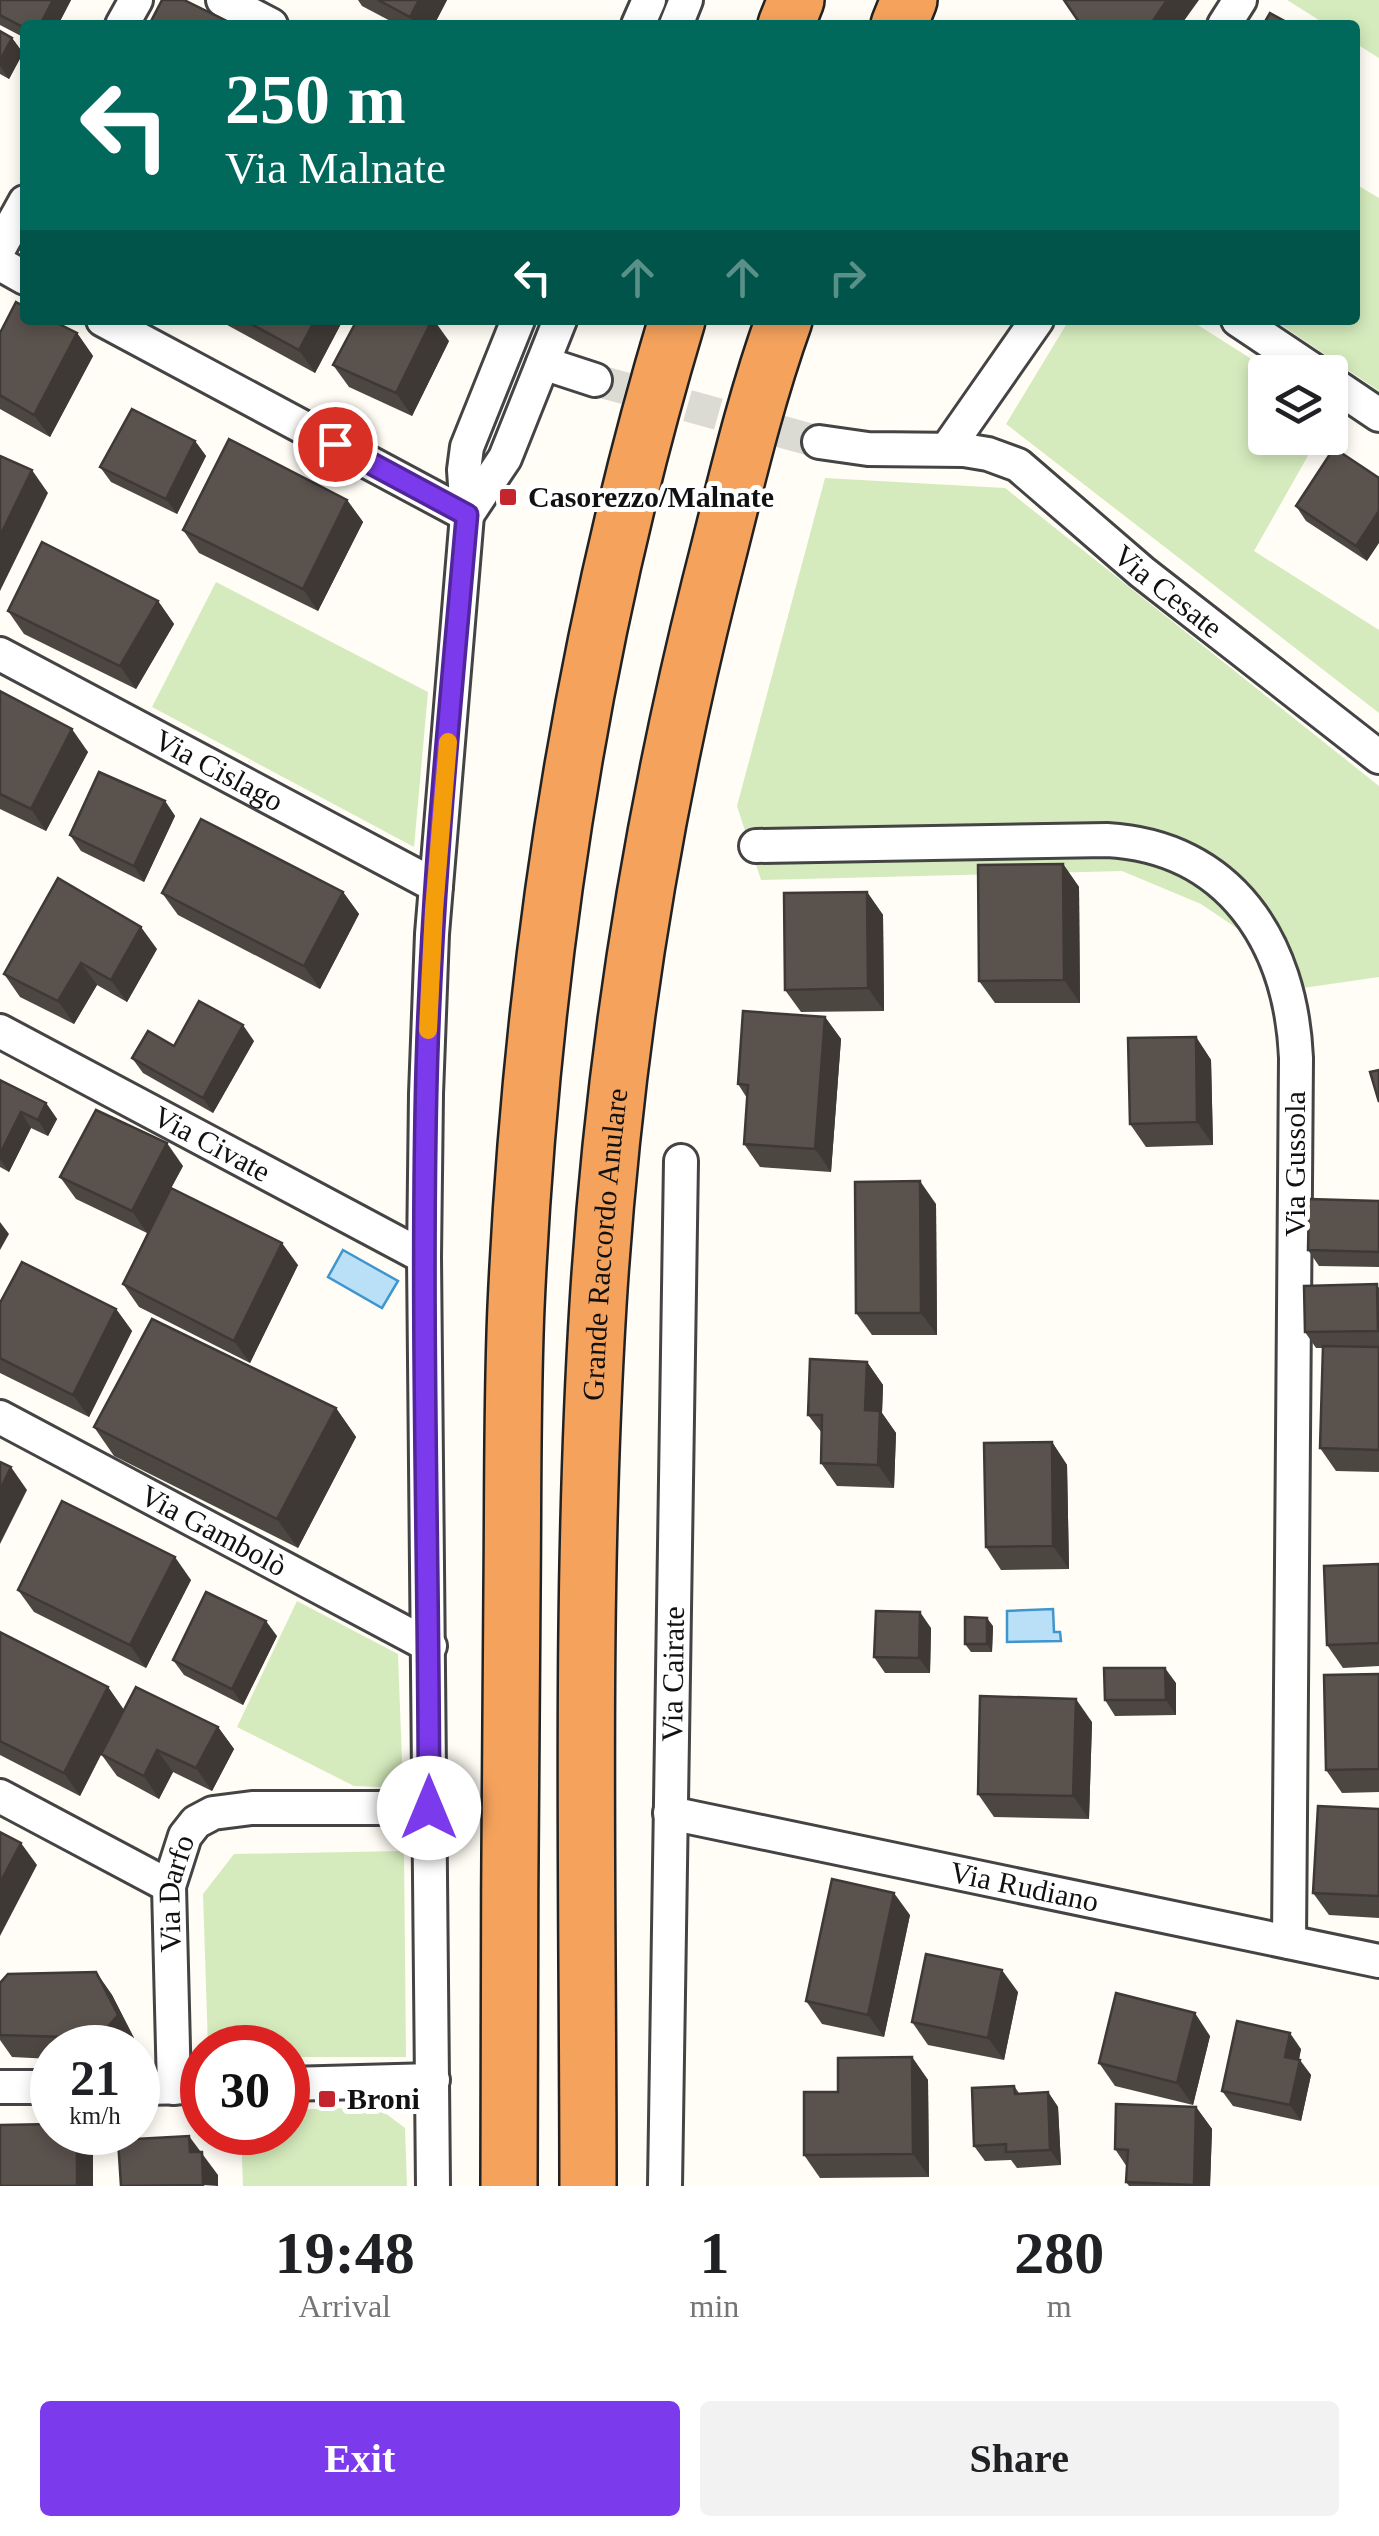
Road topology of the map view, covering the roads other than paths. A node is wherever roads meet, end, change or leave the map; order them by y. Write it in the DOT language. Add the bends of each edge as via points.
graph roads {
  1 [pos="223,0"];
  2 [pos="261,20"];
  3 [pos="20,211"];
  4 [pos="0,247"];
  5 [pos="112,325"];
  6 [pos="516,325"];
  7 [pos="558,325"];
  8 [pos="676,325"];
  9 [pos="782,325"];
  10 [pos="1034,325"];
  11 [pos="1246,325"];
  12 [pos="1290,355"];
  13 [pos="543,363"];
  14 [pos="595,380"];
  15 [pos="1348,394"];
  16 [pos="1379,415"];
  17 [pos="819,442"];
  18 [pos="947,449"];
  19 [pos="467,515"];
  20 [pos="0,654"];
  21 [pos="1379,758"];
  22 [pos="756,846"];
  23 [pos="436,886"];
  24 [pos="0,1031"];
  25 [pos="681,1161"];
  26 [pos="424,1256"];
  27 [pos="0,1417"];
  28 [pos="430,1646"];
  29 [pos="0,1796"];
  30 [pos="429,1808"];
  31 [pos="670,1813"];
  32 [pos="170,1886"];
  33 [pos="1288,1942"];
  34 [pos="1379,1962"];
  35 [pos="182,2025"];
  36 [pos="433,2080"];
  37 [pos="310,2083"];
  38 [pos="0,2087"];
  39 [pos="30,2087"];
  40 [pos="433,2186"];
  41 [pos="509,2186"];
  42 [pos="588,2186"];
  43 [pos="665,2186"];
  1 -- 2 [label="street"];
  3 -- 4 [label="street"];
  5 -- 19 [label="street"];
  6 -- 19 [label="street" via="467,447"];
  7 -- 13 [label="street"];
  8 -- 41 [label="highway" via="648,415 583,701 537,1042 516,1324"];
  9 -- 42 [label="highway, Grande Raccordo Anulare" via="679,712 613,1135 593,1404"];
  10 -- 18 [label="street"];
  11 -- 12 [label="street"];
  13 -- 14 [label="street"];
  13 -- 19 [label="street" via="504,458"];
  15 -- 16 [label="street"];
  17 -- 18 [label="street, Via Cesate"];
  18 -- 21 [label="street, Via Cesate" via="1018,465"];
  19 -- 23 [label="street"];
  20 -- 23 [label="street, Via Cislago"];
  22 -- 33 [label="street, Via Gussola" via="1141,842 1204,868 1267,938 1286,989 1296,1058"];
  23 -- 26 [label="street"];
  24 -- 26 [label="street, Via Civate"];
  25 -- 31 [label="street, Via Cairate"];
  26 -- 28 [label="street"];
  27 -- 28 [label="street, Via Gambolò"];
  28 -- 30 [label="street"];
  29 -- 32 [label="street"];
  30 -- 32 [label="street, Via Darfo" via="213,1813 185,1836"];
  30 -- 36 [label="street"];
  31 -- 33 [label="street, Via Rudiano"];
  31 -- 43 [label="street, Via Cairate"];
  32 -- 35 [label="street, Via Darfo"];
  33 -- 34 [label="street, Via Rudiano"];
  36 -- 37 [label="street"];
  36 -- 40 [label="street"];
  38 -- 39 [label="street"];
}
